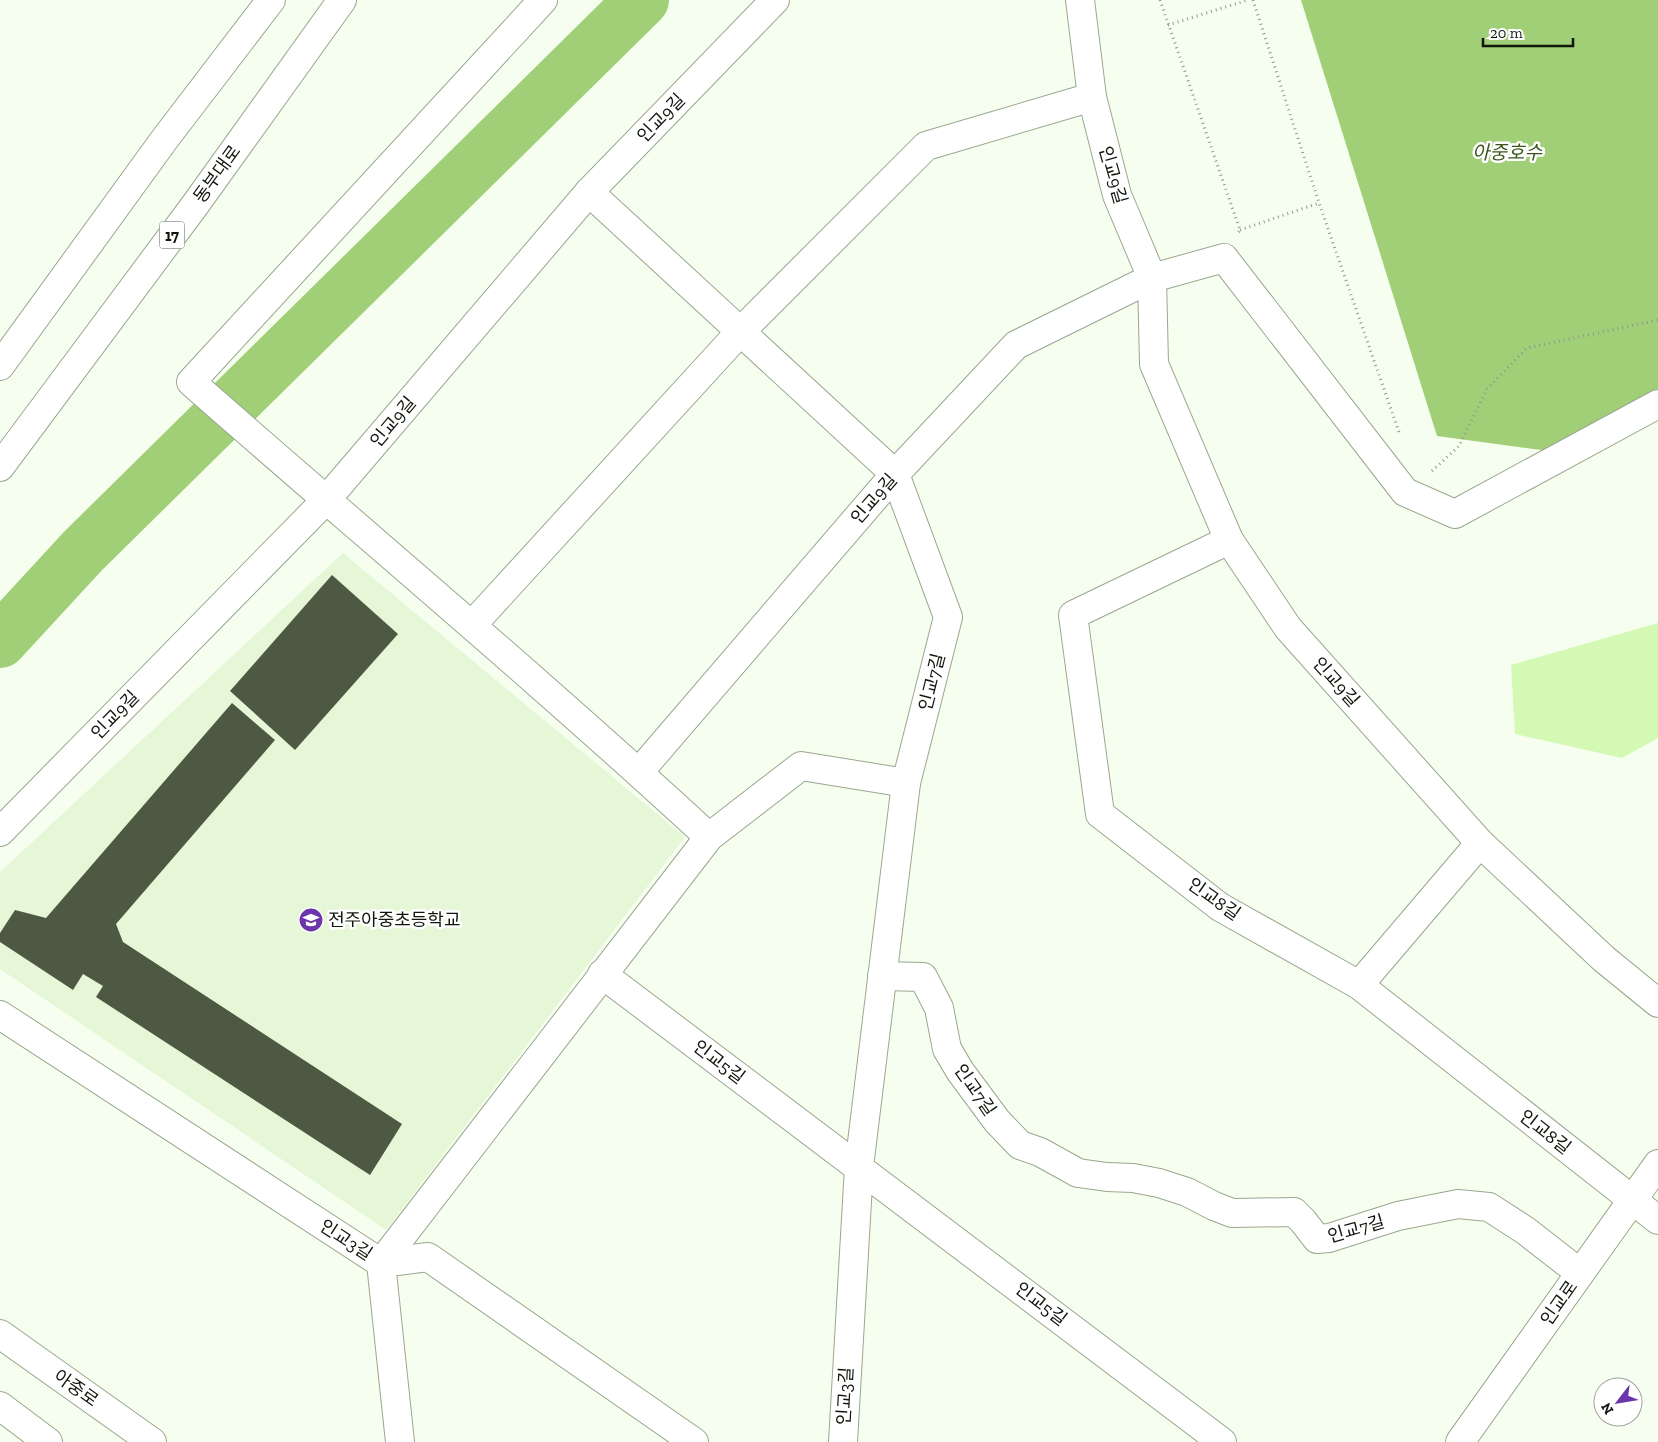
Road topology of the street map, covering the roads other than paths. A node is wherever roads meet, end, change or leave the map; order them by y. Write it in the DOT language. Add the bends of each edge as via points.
graph roads {
  1 [pos="270,0"];
  2 [pos="342,0"];
  3 [pos="543,0"];
  4 [pos="774,0"];
  5 [pos="1080,0"];
  6 [pos="1092,97"];
  7 [pos="589,192"];
  8 [pos="1152,278"];
  9 [pos="740,332"];
  10 [pos="0,366"];
  11 [pos="1658,404"];
  12 [pos="0,467"];
  13 [pos="895,474"];
  14 [pos="326,500"];
  15 [pos="1229,540"];
  16 [pos="472,625"];
  17 [pos="639,772"];
  18 [pos="906,783"];
  19 [pos="0,832"];
  20 [pos="709,837"];
  21 [pos="1480,843"];
  22 [pos="602,974"];
  23 [pos="882,976"];
  24 [pos="1359,985"];
  25 [pos="1658,1003"];
  26 [pos="0,1015"];
  27 [pos="1658,1164"];
  28 [pos="859,1167"];
  29 [pos="1632,1200"];
  30 [pos="1658,1220"];
  31 [pos="381,1263"];
  32 [pos="1580,1273"];
  33 [pos="0,1334"];
  34 [pos="2,1412"];
  35 [pos="48,1442"];
  36 [pos="152,1442"];
  37 [pos="400,1442"];
  38 [pos="694,1442"];
  39 [pos="842,1442"];
  40 [pos="1222,1442"];
  41 [pos="1460,1442"];
  1 -- 10 [label="street"];
  2 -- 12 [label="street, 동부대로 / 17"];
  3 -- 14 [label="street" via="191,382"];
  4 -- 7 [label="street, 인교9길"];
  5 -- 6 [label="street, 인교9길"];
  6 -- 8 [label="street, 인교9길" via="1117,195"];
  6 -- 9 [label="street" via="926,146"];
  7 -- 9 [label="street"];
  7 -- 14 [label="street, 인교9길"];
  8 -- 11 [label="street" via="1224,258 1405,492 1455,514"];
  8 -- 13 [label="street, 인교9길" via="1016,344"];
  8 -- 15 [label="street, 인교9길" via="1154,364"];
  9 -- 13 [label="street"];
  9 -- 16 [label="street"];
  13 -- 17 [label="street, 인교9길"];
  13 -- 18 [label="street, 인교7길" via="948,617"];
  14 -- 16 [label="street"];
  14 -- 19 [label="street, 인교9길"];
  15 -- 21 [label="street, 인교9길" via="1288,628"];
  15 -- 24 [label="street, 인교8길" via="1073,615 1100,814 1220,906"];
  16 -- 17 [label="street"];
  17 -- 20 [label="street"];
  18 -- 20 [label="street" via="801,766"];
  18 -- 23 [label="street, 인교7길"];
  20 -- 22 [label="street"];
  21 -- 24 [label="street"];
  21 -- 25 [label="street, 인교9길" via="1604,959"];
  22 -- 28 [label="street, 인교5길"];
  22 -- 31 [label="street"];
  23 -- 28 [label="street"];
  23 -- 32 [label="street, 인교7길" via="922,977 939,1008 947,1049 996,1121 1020,1145 1078,1173 1159,1183 1188,1192 1232,1213 1294,1212 1317,1239 1398,1216 1458,1204 1489,1207"];
  24 -- 29 [label="street, 인교8길"];
  26 -- 31 [label="street, 인교3길"];
  27 -- 29 [label="street, 인교로"];
  28 -- 39 [label="street, 인교3길"];
  28 -- 40 [label="street, 인교5길"];
  29 -- 30 [label="street, 인교8길"];
  29 -- 32 [label="street, 인교로"];
  31 -- 37 [label="street"];
  31 -- 38 [label="street, 인교3길" via="428,1257"];
  32 -- 41 [label="street, 인교로"];
  33 -- 36 [label="street, 아중로"];
  34 -- 35 [label="street"];
}
